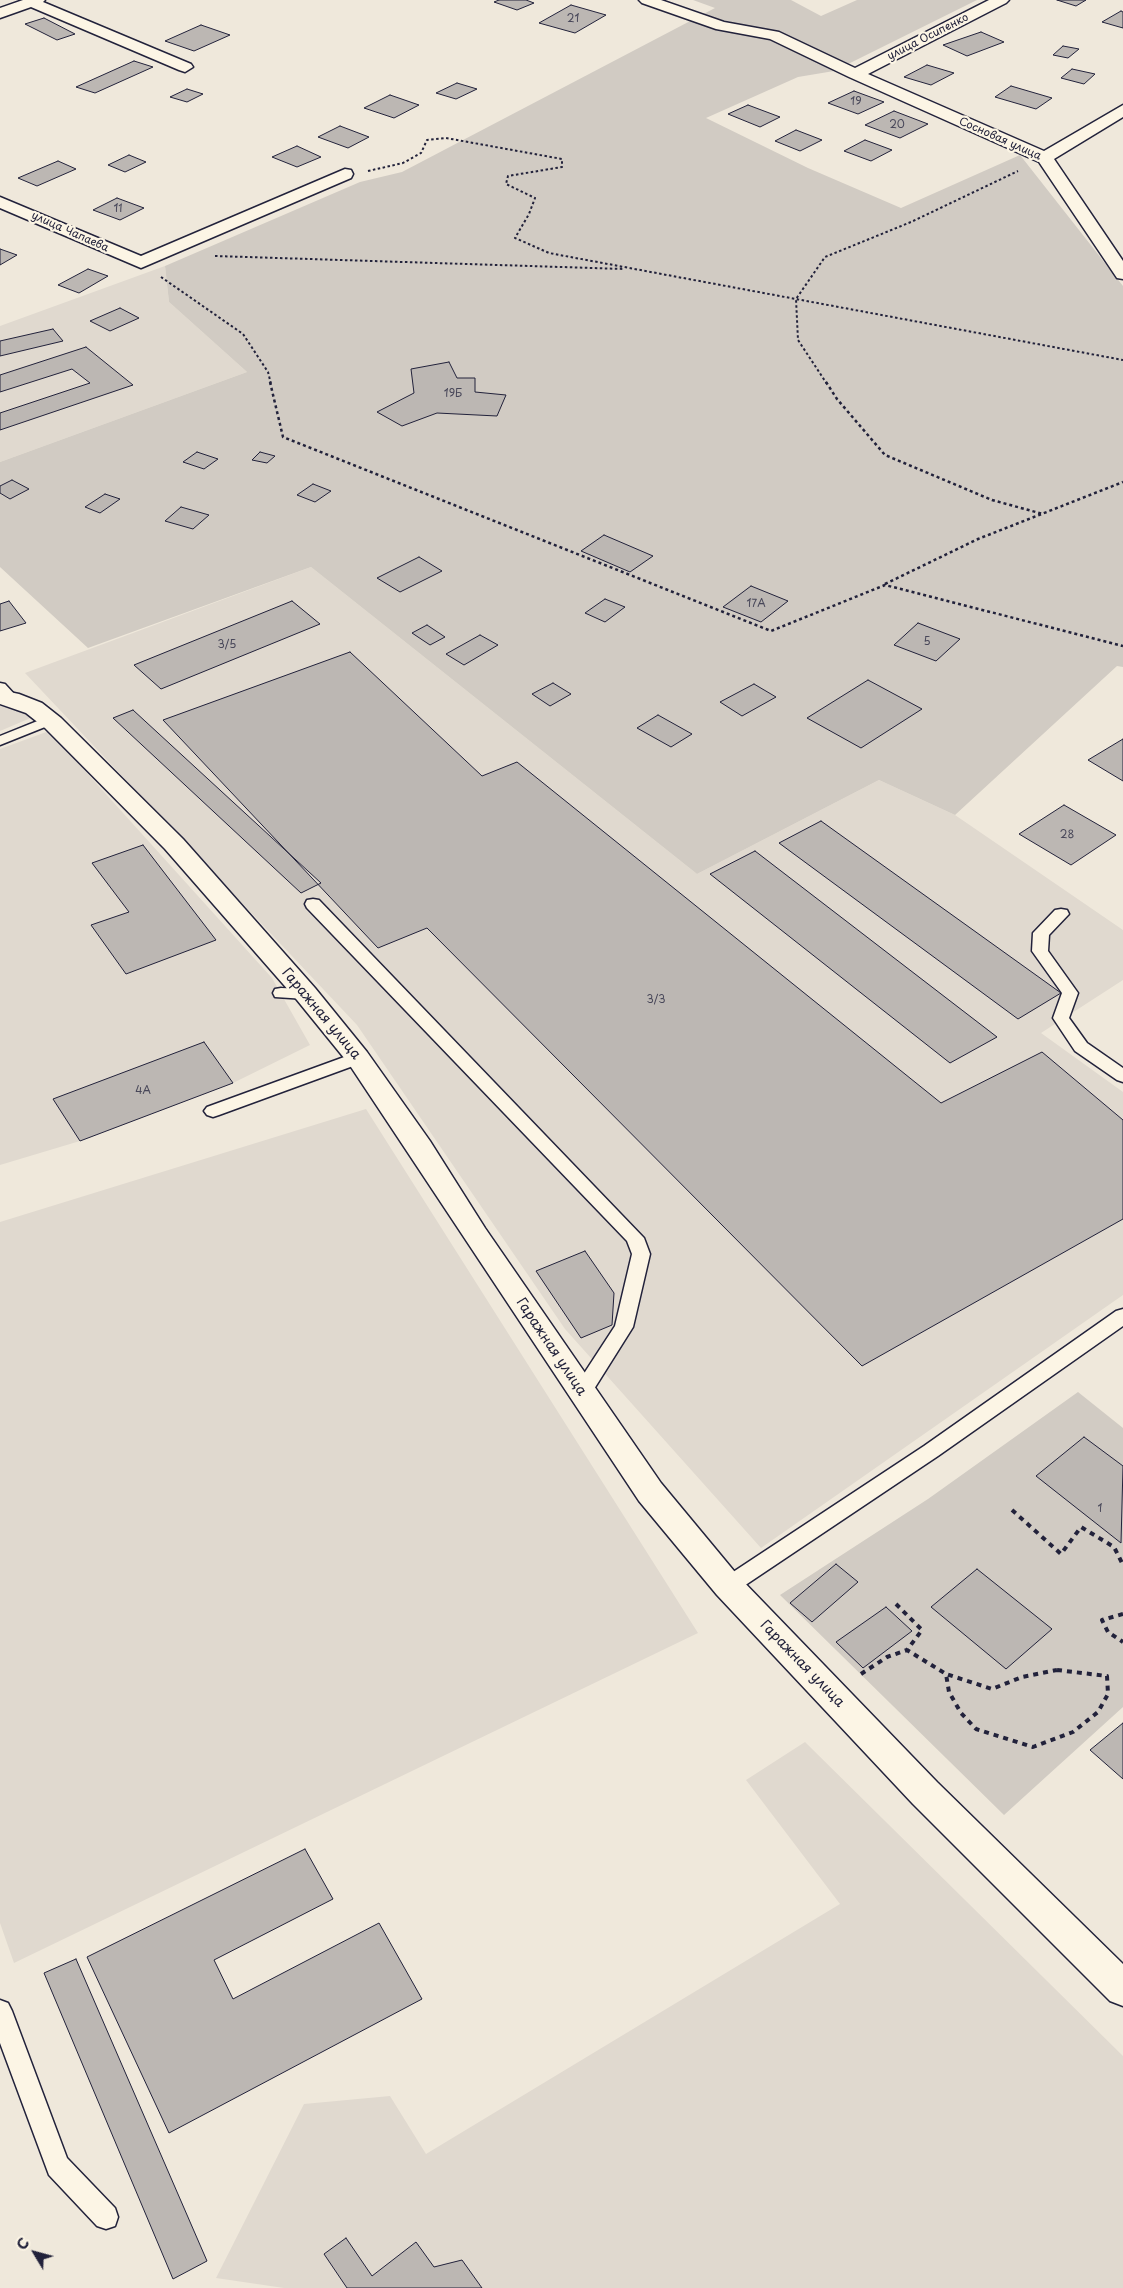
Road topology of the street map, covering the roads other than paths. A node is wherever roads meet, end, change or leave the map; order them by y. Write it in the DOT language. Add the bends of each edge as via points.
graph roads {
  1 [pos="647,0"];
  2 [pos="1001,0"];
  3 [pos="34,1"];
  4 [pos="0,13"];
  5 [pos="185,68"];
  6 [pos="855,74"];
  7 [pos="1123,110"];
  8 [pos="1044,158"];
  9 [pos="345,174"];
  10 [pos="0,202"];
  11 [pos="1123,274"];
  12 [pos="4,694"];
  13 [pos="51,716"];
  14 [pos="0,741"];
  15 [pos="313,904"];
  16 [pos="1061,914"];
  17 [pos="358,1058"];
  18 [pos="1123,1076"];
  19 [pos="212,1111"];
  20 [pos="1123,1316"];
  21 [pos="582,1392"];
  22 [pos="728,1586"];
  23 [pos="1123,1989"];
  24 [pos="0,2011"];
  25 [pos="106,2217"];
  1 -- 6 [label="street, Сосновая улица" via="721,26 774,35"];
  2 -- 6 [label="street, улица Осипенко"];
  3 -- 4 [label="street"];
  3 -- 5 [label="street"];
  6 -- 8 [label="street, Сосновая улица"];
  7 -- 8 [label="street"];
  8 -- 11 [label="street, Сосновая улица"];
  9 -- 10 [label="street, улица Чапаева" via="140,263"];
  12 -- 13 [label="street, Гаражная улица"];
  13 -- 14 [label="lane"];
  13 -- 17 [label="street, Гаражная улица" via="174,844 293,993"];
  15 -- 21 [label="lane" via="635,1238 641,1254 624,1327"];
  16 -- 18 [label="lane" via="1041,933 1040,952 1070,993 1061,1018 1081,1047"];
  17 -- 19 [label="lane"];
  17 -- 21 [label="street, Гаражная улица"];
  20 -- 22 [label="lane" via="930,1451"];
  21 -- 22 [label="street, Гаражная улица" via="650,1492"];
  22 -- 23 [label="street, Гаражная улица" via="925,1793"];
  24 -- 25 [label="lane" via="58,2166"];
}
